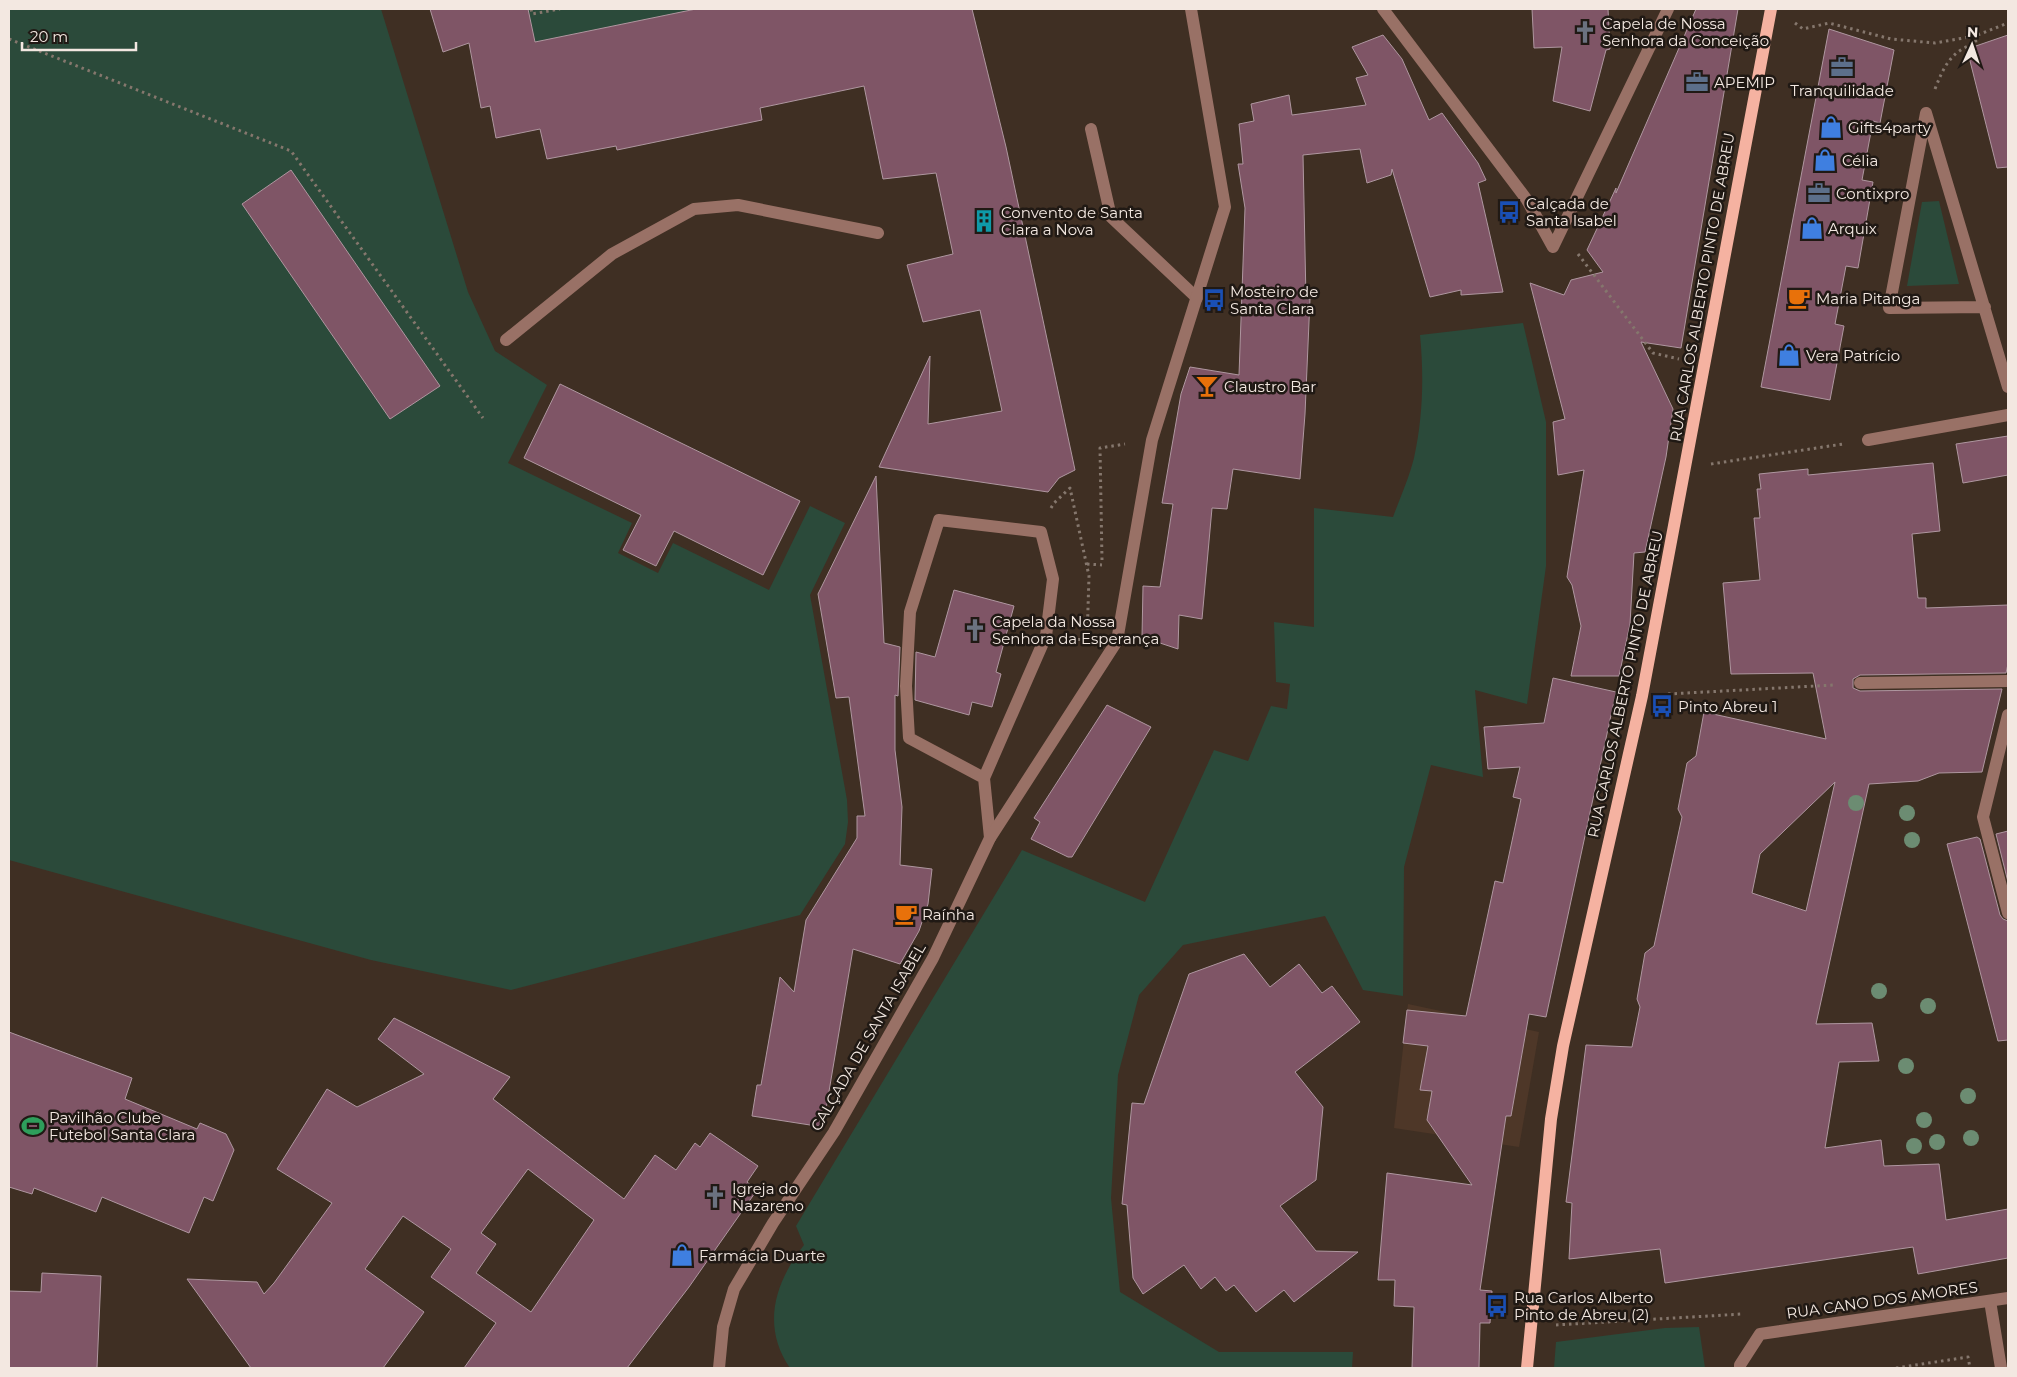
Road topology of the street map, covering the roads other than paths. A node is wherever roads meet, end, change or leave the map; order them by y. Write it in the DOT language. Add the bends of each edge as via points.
graph roads {
  1 [pos="1191,9"];
  2 [pos="1383,9"];
  3 [pos="1668,9"];
  4 [pos="1771,9"];
  5 [pos="1090,129"];
  6 [pos="878,233"];
  7 [pos="1197,298"];
  8 [pos="1985,307"];
  9 [pos="506,340"];
  10 [pos="2008,387"];
  11 [pos="2008,415"];
  12 [pos="1868,440"];
  13 [pos="2008,681"];
  14 [pos="1860,683"];
  15 [pos="2008,715"];
  16 [pos="984,778"];
  17 [pos="990,838"];
  18 [pos="2008,912"];
  19 [pos="2008,1298"];
  20 [pos="1990,1301"];
  21 [pos="719,1368"];
  22 [pos="1527,1368"];
  23 [pos="1740,1368"];
  24 [pos="2001,1368"];
  1 -- 7 [label="street, CALÇADA DE SANTA ISABEL" via="1225,207"];
  2 -- 3 [label="street" via="1527,200 1553,247"];
  4 -- 22 [label="main road, RUA CARLOS ALBERTO PINTO DE ABREU" via="1642,696 1561,1054 1550,1128"];
  5 -- 7 [label="street" via="1111,217"];
  6 -- 9 [label="street" via="738,205 694,209 612,254"];
  7 -- 17 [label="street, CALÇADA DE SANTA ISABEL" via="1152,440 1116,641"];
  8 -- 8 [label="street" via="1889,308 1926,113"];
  8 -- 10 [label="street"];
  11 -- 12 [label="street"];
  13 -- 14 [label="street"];
  15 -- 18 [label="street" via="1983,817"];
  16 -- 16 [label="street" via="1046,636 1053,579 1041,532 939,520 910,612 906,686 909,738"];
  16 -- 17 [label="street"];
  17 -- 21 [label="street, CALÇADA DE SANTA ISABEL" via="928,967 834,1132 773,1223 734,1289 723,1327"];
  19 -- 20 [label="street, RUA CANO DOS AMORES"];
  20 -- 23 [label="street, RUA CANO DOS AMORES" via="1760,1334"];
  20 -- 24 [label="street"];
}
